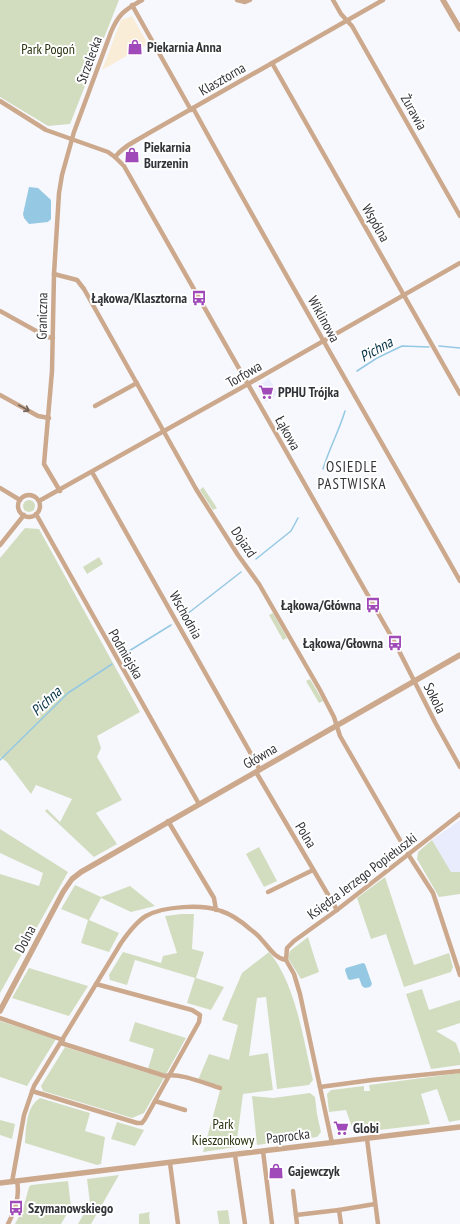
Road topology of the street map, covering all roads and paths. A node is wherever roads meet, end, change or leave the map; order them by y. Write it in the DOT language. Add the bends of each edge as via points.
graph roads {
  1 [pos="142,0"];
  2 [pos="237,0"];
  3 [pos="250,0"];
  4 [pos="334,0"];
  5 [pos="383,0"];
  6 [pos="443,0"];
  7 [pos="132,5"];
  8 [pos="347,20"];
  9 [pos="460,29"];
  10 [pos="272,63"];
  11 [pos="0,101"];
  12 [pos="192,109"];
  13 [pos="72,139"];
  14 [pos="116,157"];
  15 [pos="460,216"];
  16 [pos="460,263"];
  17 [pos="54,274"];
  18 [pos="404,295"];
  19 [pos="0,311"];
  20 [pos="53,338"];
  21 [pos="323,341"];
  22 [pos="137,383"];
  23 [pos="248,384"];
  24 [pos="460,394"];
  25 [pos="0,395"];
  26 [pos="95,406"];
  27 [pos="49,418"];
  28 [pos="164,432"];
  29 [pos="92,472"];
  30 [pos="0,488"];
  31 [pos="60,491"];
  32 [pos="20,500"];
  33 [pos="39,502"];
  34 [pos="36,514"];
  35 [pos="24,515"];
  36 [pos="0,545"];
  37 [pos="460,581"];
  38 [pos="460,655"];
  39 [pos="414,681"];
  40 [pos="337,726"];
  41 [pos="460,767"];
  42 [pos="258,771"];
  43 [pos="199,804"];
  44 [pos="460,814"];
  45 [pos="168,821"];
  46 [pos="400,840"];
  47 [pos="408,854"];
  48 [pos="313,870"];
  49 [pos="72,879"];
  50 [pos="268,892"];
  51 [pos="216,910"];
  52 [pos="337,910"];
  53 [pos="286,960"];
  54 [pos="460,975"];
  55 [pos="96,984"];
  56 [pos="0,1011"];
  57 [pos="0,1018"];
  58 [pos="62,1042"];
  59 [pos="460,1070"];
  60 [pos="170,1074"];
  61 [pos="320,1087"];
  62 [pos="220,1088"];
  63 [pos="32,1091"];
  64 [pos="155,1101"];
  65 [pos="185,1110"];
  66 [pos="460,1127"];
  67 [pos="367,1139"];
  68 [pos="332,1143"];
  69 [pos="263,1151"];
  70 [pos="236,1155"];
  71 [pos="170,1163"];
  72 [pos="15,1182"];
  73 [pos="0,1183"];
  74 [pos="293,1191"];
  75 [pos="375,1204"];
  76 [pos="340,1210"];
  77 [pos="296,1215"];
  78 [pos="8,1224"];
  79 [pos="178,1224"];
  80 [pos="245,1224"];
  81 [pos="272,1224"];
  82 [pos="297,1224"];
  83 [pos="341,1224"];
  84 [pos="378,1224"];
  1 -- 7 [label="street, Strzelecka"];
  2 -- 3 [label="street"];
  4 -- 8 [label="street, Żurawia"];
  5 -- 8 [label="street, Klasztorna"];
  6 -- 9 [label="street"];
  7 -- 12 [label="street, Wiklinowa"];
  7 -- 13 [label="street, Strzelecka" via="124,10 115,22"];
  8 -- 10 [label="street, Klasztorna"];
  8 -- 15 [label="street, Żurawia"];
  10 -- 12 [label="street, Klasztorna"];
  10 -- 18 [label="street, Wspólna"];
  11 -- 13 [label="street" via="46,130"];
  12 -- 14 [label="street, Klasztorna" via="125,147"];
  12 -- 21 [label="street, Wiklinowa"];
  13 -- 14 [label="street"];
  13 -- 17 [label="street, Graniczna" via="59,193"];
  14 -- 23 [label="street, Łąkowa" via="130,176"];
  16 -- 18 [label="street, Torfowa"];
  17 -- 20 [label="street, Graniczna"];
  17 -- 22 [label="street, Dojazd" via="72,278 81,284"];
  18 -- 21 [label="street, Torfowa"];
  18 -- 24 [label="street, Wspólna"];
  19 -- 20 [label="street"];
  20 -- 27 [label="street, Graniczna"];
  21 -- 23 [label="street, Torfowa"];
  21 -- 37 [label="street, Wiklinowa"];
  22 -- 26 [label="street"];
  22 -- 28 [label="street, Dojazd"];
  23 -- 28 [label="street, Torfowa"];
  23 -- 39 [label="street, Łąkowa"];
  25 -- 27 [label="street, one-way" via="38,416"];
  27 -- 31 [label="street, Graniczna" via="44,464"];
  28 -- 29 [label="street, Torfowa"];
  28 -- 40 [label="street, Dojazd" via="196,489 260,584 320,690"];
  29 -- 31 [label="street, Torfowa"];
  29 -- 42 [label="street, Wschodnia"];
  30 -- 32 [label="street"];
  31 -- 33 [label="street, Torfowa"];
  32 -- 33 [label="street" via="32,495"];
  32 -- 35 [label="street" via="18,506"];
  33 -- 34 [label="street" via="40,509"];
  34 -- 35 [label="street"];
  34 -- 43 [label="street, Podmiejska"];
  35 -- 36 [label="street"];
  38 -- 39 [label="street, Główna"];
  39 -- 40 [label="street, Główna"];
  39 -- 41 [label="street, Sokola"];
  40 -- 42 [label="street, Główna"];
  40 -- 46 [label="street, Dojazd" via="341,738"];
  42 -- 43 [label="street, Główna"];
  42 -- 48 [label="street, Polna"];
  43 -- 45 [label="street, Główna"];
  44 -- 47 [label="street, Księdza Jerzego Popiełuszki"];
  45 -- 49 [label="street, Główna" via="89,866"];
  45 -- 51 [label="street" via="214,898"];
  47 -- 52 [label="street, Księdza Jerzego Popiełuszki"];
  47 -- 54 [label="street" via="432,893"];
  48 -- 50 [label="street"];
  48 -- 52 [label="street, Polna"];
  49 -- 56 [label="street, Dolna"];
  51 -- 53 [label="street" via="248,927 275,955"];
  51 -- 55 [label="street" via="172,908 146,916 132,928"];
  52 -- 53 [label="street, Księdza Jerzego Popiełuszki" via="294,941 287,948"];
  53 -- 61 [label="street" via="294,974 300,994"];
  55 -- 58 [label="street"];
  55 -- 60 [label="street" via="200,1014 199,1022"];
  57 -- 58 [label="street"];
  58 -- 60 [label="street" via="165,1076"];
  58 -- 63 [label="street"];
  59 -- 61 [label="street"];
  60 -- 62 [label="street"];
  60 -- 64 [label="street"];
  61 -- 68 [label="street"];
  63 -- 64 [label="street" via="142,1123"];
  63 -- 72 [label="street" via="24,1115"];
  64 -- 65 [label="street"];
  66 -- 67 [label="street, Paprocka"];
  67 -- 68 [label="street, Paprocka"];
  67 -- 75 [label="street"];
  68 -- 69 [label="street, Paprocka"];
  69 -- 70 [label="street, Paprocka"];
  69 -- 81 [label="street"];
  70 -- 71 [label="street, Paprocka"];
  70 -- 80 [label="street"];
  71 -- 72 [label="street, Paprocka"];
  71 -- 79 [label="street"];
  72 -- 73 [label="street, Paprocka"];
  72 -- 78 [label="street" via="18,1192 16,1208"];
  74 -- 77 [label="street"];
  75 -- 76 [label="street"];
  75 -- 84 [label="street"];
  76 -- 77 [label="street"];
  76 -- 83 [label="street"];
  77 -- 82 [label="street"];
}
